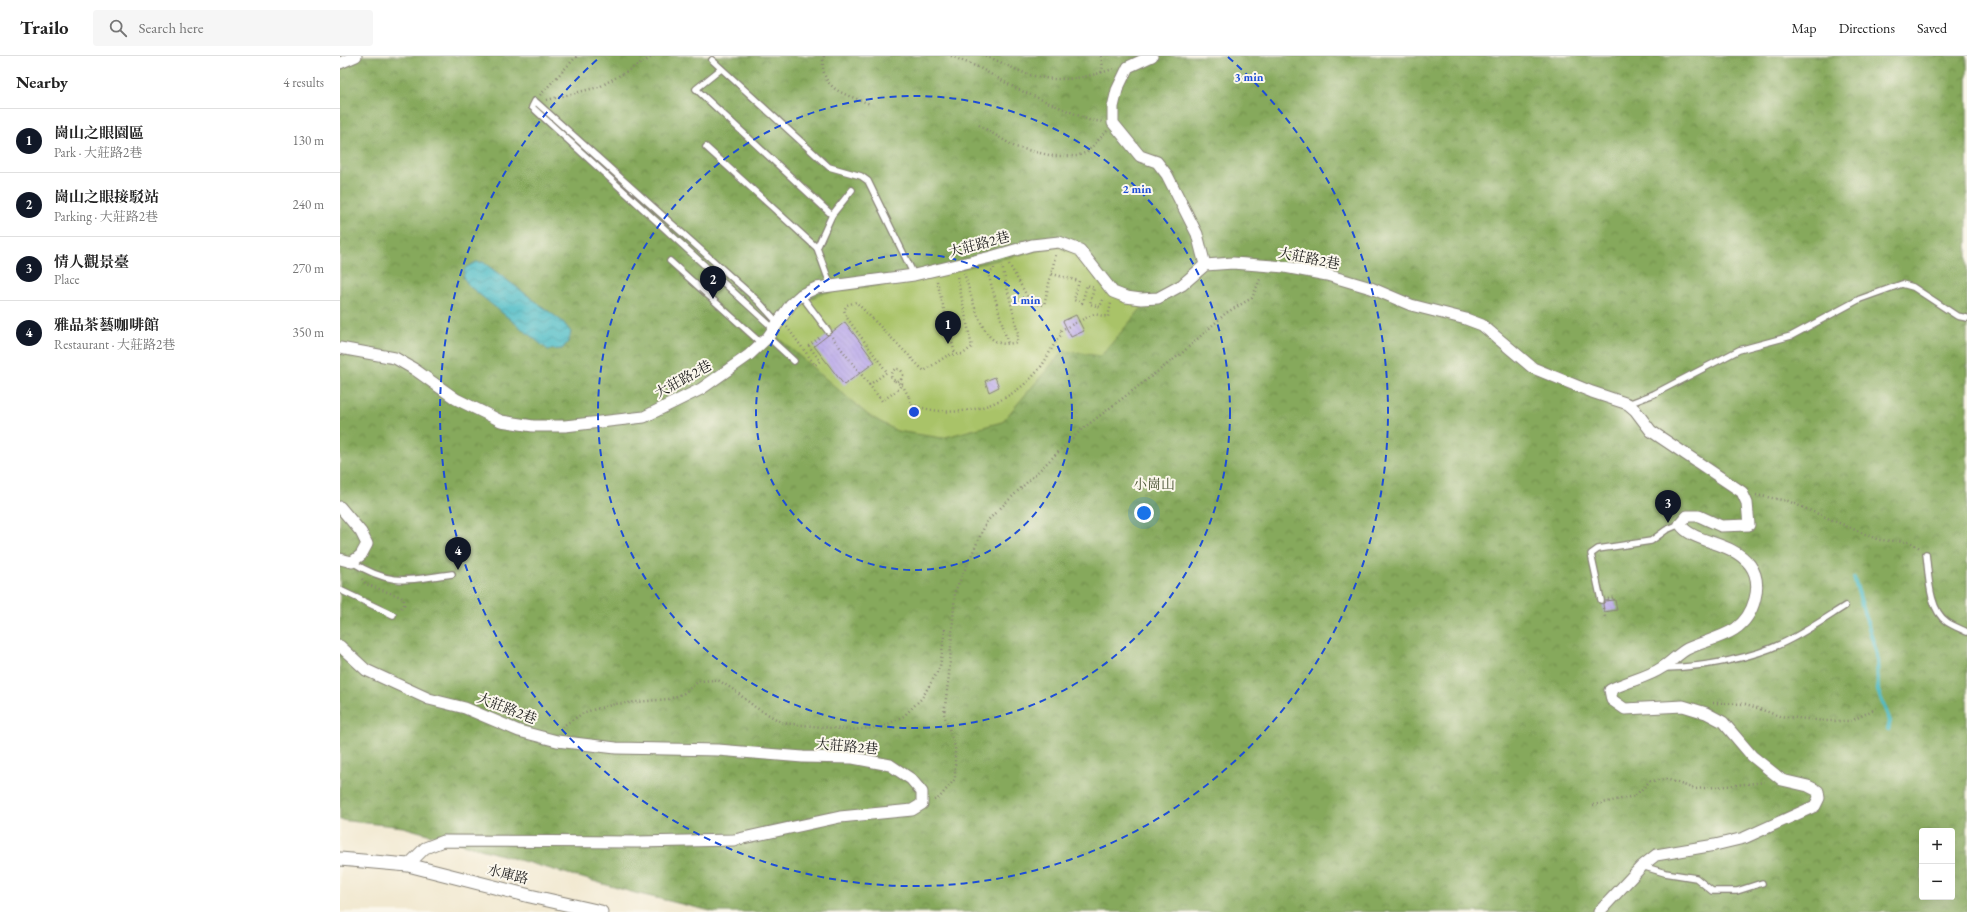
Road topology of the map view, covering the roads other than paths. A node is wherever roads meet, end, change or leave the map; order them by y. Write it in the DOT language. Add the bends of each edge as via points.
graph roads {
  1 [pos="356,56"];
  2 [pos="1152,56"];
  3 [pos="712,60"];
  4 [pos="340,63"];
  5 [pos="721,68"];
  6 [pos="706,147"];
  7 [pos="852,190"];
  8 [pos="832,215"];
  9 [pos="818,248"];
  10 [pos="670,261"];
  11 [pos="1205,265"];
  12 [pos="914,275"];
  13 [pos="831,286"];
  14 [pos="801,296"];
  15 [pos="1967,318"];
  16 [pos="773,331"];
  17 [pos="828,331"];
  18 [pos="340,348"];
  19 [pos="794,362"];
  20 [pos="1628,404"];
  21 [pos="340,507"];
  22 [pos="1680,524"];
  23 [pos="1926,554"];
  24 [pos="340,559"];
  25 [pos="357,565"];
  26 [pos="452,574"];
  27 [pos="340,590"];
  28 [pos="1601,600"];
  29 [pos="1845,606"];
  30 [pos="393,615"];
  31 [pos="1967,632"];
  32 [pos="340,646"];
  33 [pos="1662,668"];
  34 [pos="340,859"];
  35 [pos="408,865"];
  36 [pos="1642,866"];
  37 [pos="1762,883"];
  38 [pos="601,912"];
  39 [pos="1599,912"];
  1 -- 4 [label="street"];
  2 -- 11 [label="street" via="1128,68 1117,90 1113,123 1140,156 1157,162 1167,175 1197,234"];
  3 -- 5 [label="lane"];
  5 -- 8 [label="lane" via="696,89"];
  5 -- 12 [label="lane" via="828,167 861,176 868,181"];
  6 -- 9 [label="lane"];
  7 -- 8 [label="lane"];
  8 -- 9 [label="lane"];
  9 -- 13 [label="lane"];
  10 -- 16 [label="lane"];
  11 -- 12 [label="street, 大莊路2巷" via="1182,285 1158,298 1141,299 1113,292 1080,250 1059,242 1032,245 991,258"];
  11 -- 20 [label="street, 大莊路2巷" via="1233,263 1285,267 1327,275 1371,288 1412,305 1466,318 1482,325 1533,368"];
  12 -- 13 [label="street, 大莊路2巷"];
  13 -- 14 [label="street, 大莊路2巷" via="816,288"];
  14 -- 16 [label="street, 大莊路2巷" via="791,304"];
  14 -- 17 [label="lane"];
  15 -- 20 [label="lane" via="1957,316 1914,287 1902,284 1860,299 1791,336 1739,350 1654,394"];
  16 -- 16 [label="lane" via="532,107 535,100 758,301"];
  16 -- 18 [label="street, 大莊路2巷" via="701,389 644,417 565,426 533,426 500,421 456,399 395,358"];
  16 -- 19 [label="lane"];
  20 -- 22 [label="street" via="1650,432 1742,492 1747,503 1749,525 1721,526 1699,516 1687,516"];
  21 -- 25 [label="street" via="361,532 367,544"];
  22 -- 28 [label="lane" via="1651,541 1598,549 1591,554"];
  22 -- 33 [label="street" via="1694,536 1720,544 1739,554 1756,576 1756,596 1749,614 1735,629 1686,650"];
  23 -- 31 [label="lane" via="1932,594 1940,616"];
  24 -- 25 [label="street"];
  25 -- 26 [label="lane" via="370,574 389,580"];
  27 -- 30 [label="lane"];
  29 -- 33 [label="lane" via="1786,642 1758,653 1692,667"];
  32 -- 35 [label="street, 大莊路2巷" via="366,670 429,699 465,708 519,731 557,741 616,748 718,750 853,758 890,765 922,792 922,804 912,810 840,817 734,840 443,841 425,848"];
  33 -- 36 [label="street" via="1610,690 1612,700 1625,709 1683,706 1706,713 1723,722 1752,756 1782,780 1808,786 1818,791 1820,798 1815,806 1744,838 1656,855"];
  34 -- 35 [label="street, 水庫路"];
  35 -- 38 [label="street, 水庫路"];
  36 -- 37 [label="lane" via="1696,878 1712,891 1737,891"];
  36 -- 39 [label="street"];
}
